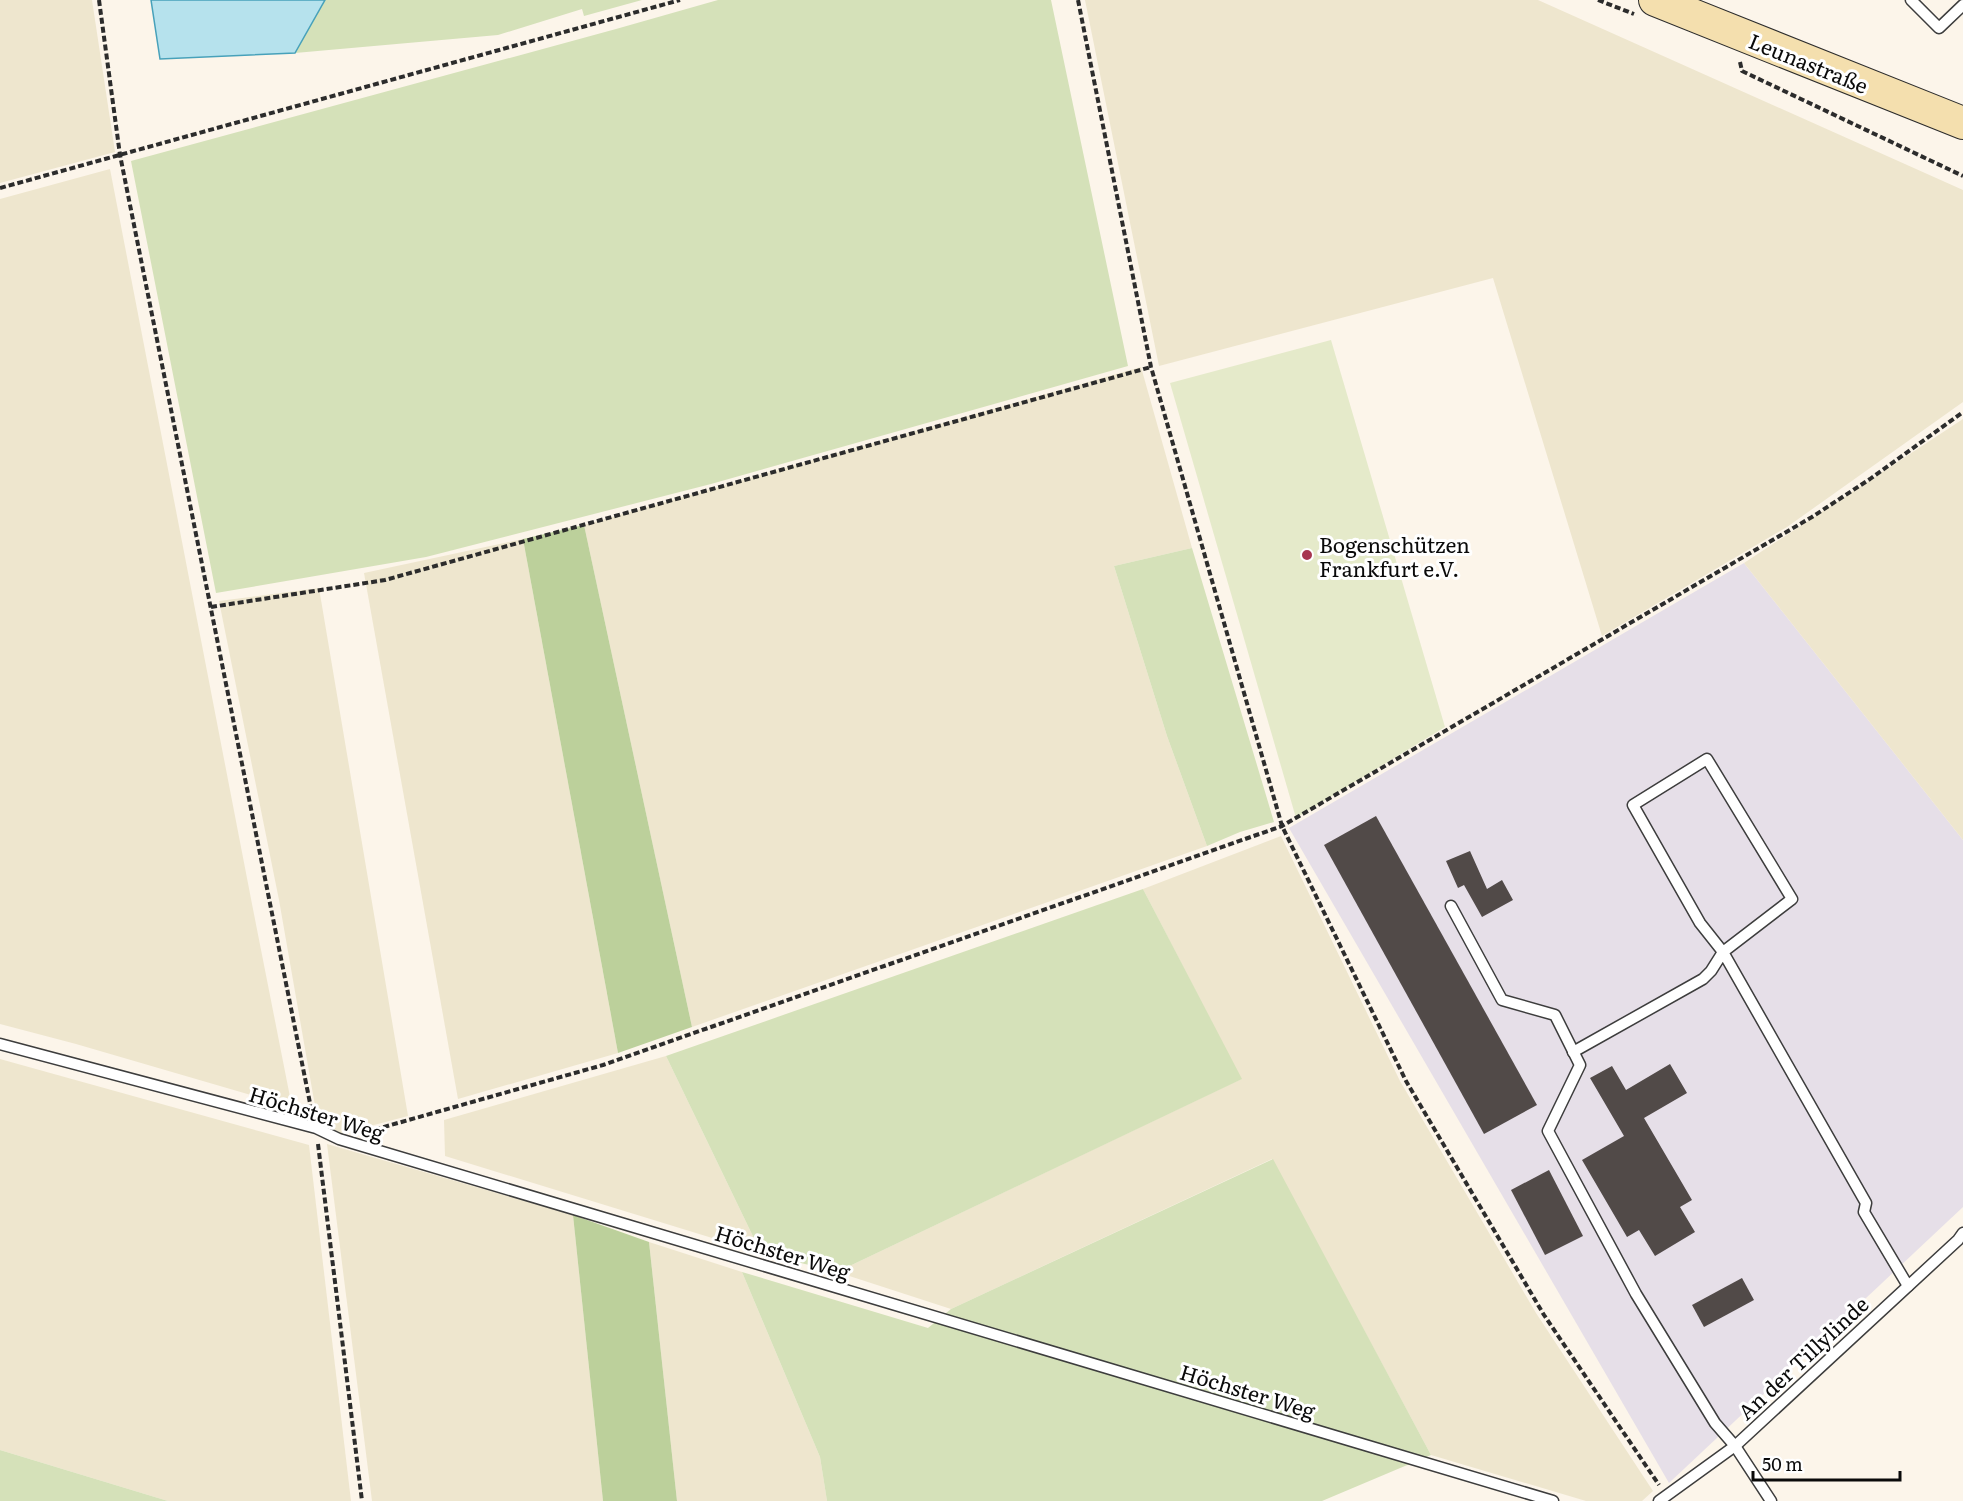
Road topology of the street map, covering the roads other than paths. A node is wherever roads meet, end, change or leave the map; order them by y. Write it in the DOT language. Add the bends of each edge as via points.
graph roads {
  1 [pos="1655,0"];
  2 [pos="1911,0"];
  3 [pos="1963,5"];
  4 [pos="1963,123"];
  5 [pos="1451,906"];
  6 [pos="1723,952"];
  7 [pos="0,1044"];
  8 [pos="1573,1052"];
  9 [pos="1963,1233"];
  10 [pos="1908,1286"];
  11 [pos="1735,1446"];
  12 [pos="1663,1498"];
  13 [pos="1553,1501"];
  14 [pos="1771,1501"];
  1 -- 4 [label="main road, Leunastraße"];
  2 -- 3 [label="lane" via="1939,28"];
  5 -- 8 [label="lane" via="1502,1000 1555,1016"];
  6 -- 6 [label="lane" via="1700,923 1633,805 1707,759 1792,899"];
  6 -- 8 [label="lane" via="1703,980"];
  6 -- 10 [label="lane" via="1866,1203 1864,1212"];
  7 -- 13 [label="lane, Höchster Weg" via="316,1128 339,1139"];
  8 -- 11 [label="lane" via="1580,1065 1548,1131 1636,1294 1715,1423"];
  9 -- 10 [label="lane, An der Tillylinde"];
  10 -- 11 [label="lane, An der Tillylinde"];
  11 -- 12 [label="lane, An der Tillylinde"];
  11 -- 14 [label="lane"];
}
